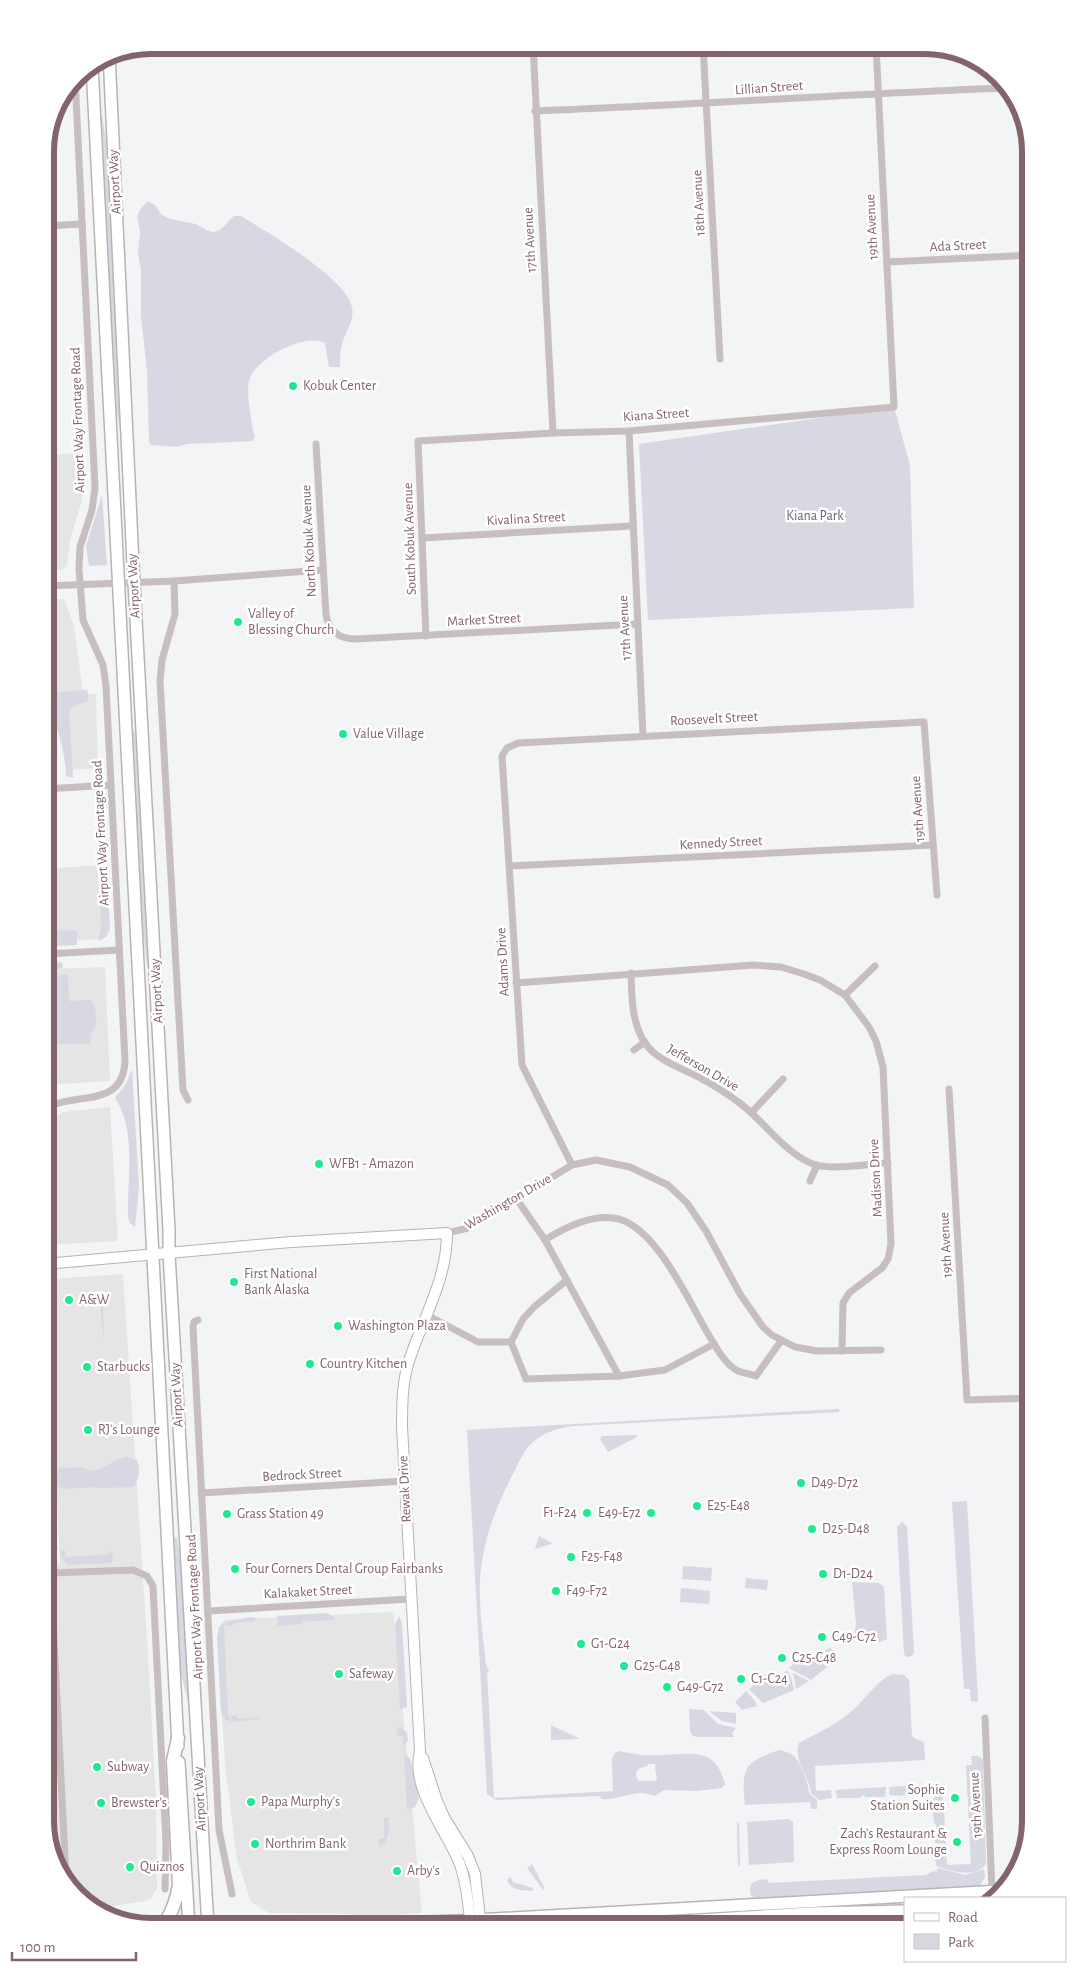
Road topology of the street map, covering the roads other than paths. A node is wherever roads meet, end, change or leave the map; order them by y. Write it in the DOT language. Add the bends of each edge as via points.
graph roads {
  1 [pos="533,54"];
  2 [pos="703,54"];
  3 [pos="876,54"];
  4 [pos="109,63"];
  5 [pos="92,74"];
  6 [pos="999,88"];
  7 [pos="76,90"];
  8 [pos="878,93"];
  9 [pos="706,104"];
  10 [pos="535,112"];
  11 [pos="82,224"];
  12 [pos="54,226"];
  13 [pos="1022,255"];
  14 [pos="887,262"];
  15 [pos="720,359"];
  16 [pos="894,407"];
  17 [pos="628,430"];
  18 [pos="553,433"];
  19 [pos="418,441"];
  20 [pos="316,444"];
  21 [pos="632,526"];
  22 [pos="422,538"];
  23 [pos="322,570"];
  24 [pos="174,580"];
  25 [pos="119,583"];
  26 [pos="134,583"];
  27 [pos="80,585"];
  28 [pos="54,586"];
  29 [pos="637,624"];
  30 [pos="334,633"];
  31 [pos="426,636"];
  32 [pos="924,722"];
  33 [pos="643,735"];
  34 [pos="507,748"];
  35 [pos="111,785"];
  36 [pos="54,788"];
  37 [pos="933,846"];
  38 [pos="510,866"];
  39 [pos="937,895"];
  40 [pos="119,950"];
  41 [pos="54,954"];
  42 [pos="875,966"];
  43 [pos="631,973"];
  44 [pos="516,983"];
  45 [pos="845,995"];
  46 [pos="645,1042"];
  47 [pos="634,1050"];
  48 [pos="782,1080"];
  49 [pos="949,1089"];
  50 [pos="188,1100"];
  51 [pos="54,1106"];
  52 [pos="752,1112"];
  53 [pos="888,1163"];
  54 [pos="572,1165"];
  55 [pos="817,1165"];
  56 [pos="810,1181"];
  57 [pos="516,1198"];
  58 [pos="447,1233"];
  59 [pos="545,1240"];
  60 [pos="169,1254"];
  61 [pos="154,1255"];
  62 [pos="54,1263"];
  63 [pos="567,1280"];
  64 [pos="426,1315"];
  65 [pos="198,1320"];
  66 [pos="781,1341"];
  67 [pos="511,1342"];
  68 [pos="714,1344"];
  69 [pos="881,1350"];
  70 [pos="842,1351"];
  71 [pos="619,1376"];
  72 [pos="1022,1398"];
  73 [pos="405,1481"];
  74 [pos="201,1493"];
  75 [pos="54,1573"];
  76 [pos="410,1599"];
  77 [pos="208,1611"];
  78 [pos="54,1634"];
  79 [pos="985,1718"];
  80 [pos="178,1738"];
  81 [pos="65,1867"];
  82 [pos="996,1887"];
  83 [pos="165,1889"];
  84 [pos="992,1891"];
  85 [pos="232,1894"];
  86 [pos="937,1897"];
  87 [pos="904,1900"];
  88 [pos="904,1911"];
  89 [pos="742,1917"];
  90 [pos="167,1918"];
  91 [pos="188,1918"];
  92 [pos="207,1918"];
  93 [pos="476,1918"];
  94 [pos="704,1918"];
  95 [pos="726,1918"];
  1 -- 10 [label="street, 17th Avenue"];
  2 -- 9 [label="street, 18th Avenue"];
  3 -- 8 [label="street, 19th Avenue"];
  4 -- 26 [label="main road, Airport Way"];
  5 -- 25 [label="main road, Airport Way"];
  6 -- 8 [label="street, Lillian Street"];
  7 -- 11 [label="street, Airport Way Frontage Road"];
  8 -- 9 [label="street, Lillian Street"];
  8 -- 14 [label="street, 19th Avenue"];
  9 -- 10 [label="street, Lillian Street"];
  9 -- 15 [label="street, 18th Avenue"];
  10 -- 18 [label="street, 17th Avenue"];
  11 -- 12 [label="street"];
  11 -- 27 [label="street, Airport Way Frontage Road" via="96,488 80,547"];
  13 -- 14 [label="street, Ada Street"];
  14 -- 16 [label="street, 19th Avenue"];
  16 -- 17 [label="street, Kiana Street"];
  17 -- 18 [label="street, Kiana Street"];
  17 -- 21 [label="street, 17th Avenue"];
  18 -- 19 [label="street, Kiana Street"];
  19 -- 22 [label="street, South Kobuk Avenue"];
  20 -- 23 [label="street, North Kobuk Avenue"];
  21 -- 22 [label="street, Kivalina Street"];
  21 -- 29 [label="street, 17th Avenue"];
  22 -- 31 [label="street, South Kobuk Avenue"];
  23 -- 24 [label="street"];
  23 -- 30 [label="street, North Kobuk Avenue" via="327,622"];
  24 -- 26 [label="street"];
  24 -- 50 [label="street" via="175,614 162,660 160,681 183,1090"];
  25 -- 26 [label="street"];
  25 -- 27 [label="street"];
  25 -- 61 [label="main road, Airport Way"];
  26 -- 60 [label="main road, Airport Way"];
  27 -- 28 [label="street"];
  27 -- 35 [label="street, Airport Way Frontage Road" via="85,627 104,672"];
  29 -- 31 [label="street, Market Street"];
  29 -- 33 [label="street, 17th Avenue"];
  30 -- 31 [label="street, Market Street" via="356,640"];
  32 -- 33 [label="street, Roosevelt Street"];
  32 -- 37 [label="street, 19th Avenue"];
  33 -- 34 [label="street, Roosevelt Street" via="518,743"];
  34 -- 38 [label="street, Adams Drive" via="502,756"];
  35 -- 36 [label="street"];
  35 -- 40 [label="street, Airport Way Frontage Road"];
  37 -- 38 [label="street, Kennedy Street"];
  37 -- 39 [label="street, 19th Avenue"];
  38 -- 44 [label="street, Adams Drive"];
  40 -- 41 [label="street"];
  40 -- 51 [label="street, Airport Way Frontage Road" via="124,1070 117,1083 99,1097"];
  42 -- 45 [label="street"];
  43 -- 44 [label="street, Madison Drive"];
  43 -- 45 [label="street, Madison Drive" via="753,965 781,967 820,980"];
  43 -- 46 [label="street, Jefferson Drive" via="636,1022"];
  44 -- 54 [label="street, Adams Drive" via="522,1065"];
  45 -- 53 [label="street, Madison Drive" via="870,1027 883,1067"];
  46 -- 47 [label="street"];
  46 -- 52 [label="street, Jefferson Drive" via="655,1054 702,1078"];
  48 -- 52 [label="street"];
  49 -- 72 [label="street, 19th Avenue" via="967,1400"];
  52 -- 55 [label="street, Jefferson Drive" via="796,1156"];
  53 -- 55 [label="street, Jefferson Drive"];
  53 -- 70 [label="street, Madison Drive" via="891,1236 888,1259 843,1303"];
  54 -- 57 [label="street, Washington Drive"];
  54 -- 66 [label="street, Washington Drive" via="596,1160 611,1162 668,1185 687,1203 706,1231 740,1294 763,1327"];
  55 -- 56 [label="street"];
  57 -- 58 [label="street, Washington Drive" via="468,1228"];
  57 -- 59 [label="street"];
  58 -- 60 [label="street, Washington Drive" via="291,1242"];
  58 -- 64 [label="street, Rewak Drive" via="445,1260"];
  59 -- 63 [label="street"];
  59 -- 68 [label="street" via="590,1220 613,1218 634,1225 658,1248"];
  60 -- 61 [label="street, Washington Drive"];
  60 -- 92 [label="main road, Airport Way"];
  61 -- 62 [label="street, Washington Drive"];
  61 -- 80 [label="main road, Airport Way"];
  63 -- 67 [label="street" via="523,1319"];
  63 -- 71 [label="street"];
  64 -- 67 [label="street" via="478,1342"];
  64 -- 73 [label="street, Rewak Drive" via="409,1360 403,1387"];
  65 -- 74 [label="street, Airport Way Frontage Road" via="193,1327"];
  66 -- 68 [label="street" via="756,1376 736,1370"];
  66 -- 70 [label="street, Washington Drive" via="817,1351"];
  67 -- 71 [label="street" via="526,1379"];
  68 -- 71 [label="street" via="665,1370"];
  69 -- 70 [label="street, Washington Drive"];
  73 -- 74 [label="street, Bedrock Street"];
  73 -- 76 [label="street, Rewak Drive"];
  74 -- 77 [label="street, Airport Way Frontage Road"];
  75 -- 83 [label="street" via="133,1570 147,1576 153,1589 166,1843"];
  76 -- 77 [label="street, Kalakaket Street"];
  76 -- 93 [label="street, Rewak Drive" via="420,1751 444,1817 475,1874"];
  77 -- 85 [label="street, Airport Way Frontage Road" via="219,1830"];
  78 -- 81 [label="street"];
  79 -- 82 [label="street, 19th Avenue"];
  80 -- 90 [label="highway" via="173,1761 179,1885"];
  80 -- 91 [label="main road, Airport Way"];
  84 -- 86 [label="main road"];
  87 -- 89 [label="main road"];
  88 -- 89 [label="main road"];
  89 -- 94 [label="main road"];
  89 -- 95 [label="main road"];
}
